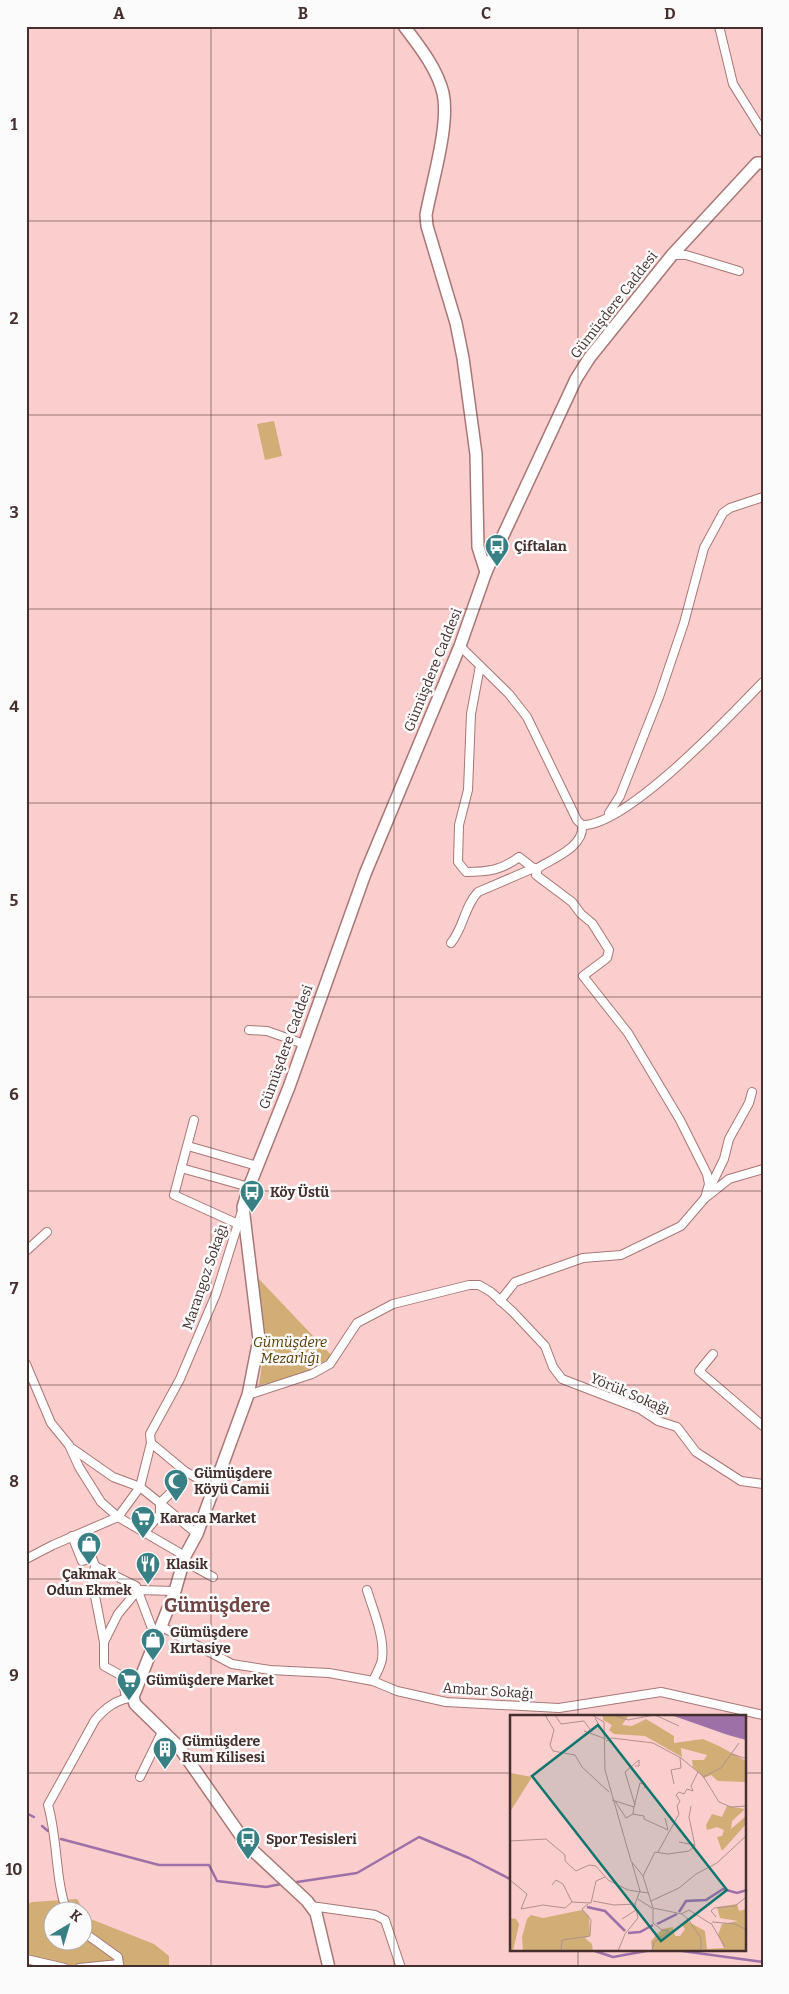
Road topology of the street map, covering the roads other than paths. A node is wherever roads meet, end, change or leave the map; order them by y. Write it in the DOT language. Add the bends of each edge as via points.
graph roads {
  1 [pos="404,26"];
  2 [pos="720,26"];
  3 [pos="763,132"];
  4 [pos="761,160"];
  5 [pos="672,255"];
  6 [pos="739,271"];
  7 [pos="763,498"];
  8 [pos="486,572"];
  9 [pos="460,646"];
  10 [pos="480,666"];
  11 [pos="763,682"];
  12 [pos="603,820"];
  13 [pos="582,825"];
  14 [pos="535,868"];
  15 [pos="451,943"];
  16 [pos="249,1030"];
  17 [pos="304,1044"];
  18 [pos="752,1092"];
  19 [pos="194,1120"];
  20 [pos="188,1146"];
  21 [pos="257,1166"];
  22 [pos="182,1168"];
  23 [pos="763,1169"];
  24 [pos="249,1187"];
  25 [pos="705,1198"];
  26 [pos="243,1207"];
  27 [pos="238,1224"];
  28 [pos="47,1232"];
  29 [pos="26,1251"];
  30 [pos="500,1300"];
  31 [pos="713,1354"];
  32 [pos="26,1364"];
  33 [pos="248,1395"];
  34 [pos="763,1426"];
  35 [pos="151,1444"];
  36 [pos="69,1445"];
  37 [pos="186,1472"];
  38 [pos="763,1484"];
  39 [pos="140,1487"];
  40 [pos="214,1487"];
  41 [pos="160,1503"];
  42 [pos="118,1517"];
  43 [pos="145,1532"];
  44 [pos="197,1534"];
  45 [pos="72,1536"];
  46 [pos="185,1558"];
  47 [pos="26,1559"];
  48 [pos="95,1566"];
  49 [pos="213,1577"];
  50 [pos="138,1590"];
  51 [pos="367,1590"];
  52 [pos="176,1591"];
  53 [pos="162,1627"];
  54 [pos="156,1641"];
  55 [pos="104,1642"];
  56 [pos="374,1681"];
  57 [pos="130,1697"];
  58 [pos="763,1715"];
  59 [pos="163,1730"];
  60 [pos="140,1777"];
  61 [pos="63,1902"];
  62 [pos="311,1906"];
  63 [pos="92,1938"];
  64 [pos="26,1959"];
  65 [pos="65,1968"];
  66 [pos="79,1968"];
  67 [pos="329,1968"];
  68 [pos="402,1968"];
  1 -- 8 [label="street" via="425,56 442,92 442,126 426,215 427,226 463,358 476,454 478,547"];
  2 -- 3 [label="street" via="733,84"];
  4 -- 5 [label="street, Gümüşdere Caddesi"];
  5 -- 6 [label="street" via="686,255"];
  5 -- 8 [label="street, Gümüşdere Caddesi" via="606,335 576,379"];
  7 -- 12 [label="street" via="723,513 704,548 684,623 659,697 620,796"];
  8 -- 9 [label="street, Gümüşdere Caddesi"];
  9 -- 10 [label="street"];
  9 -- 17 [label="street, Gümüşdere Caddesi" via="365,874"];
  10 -- 13 [label="street" via="527,717"];
  10 -- 14 [label="street" via="471,714 468,790 459,825 458,862 466,872 497,871 519,857"];
  11 -- 12 [label="street" via="647,792"];
  12 -- 13 [label="street"];
  13 -- 14 [label="street" via="584,834 578,842"];
  14 -- 15 [label="street" via="478,892 472,899 459,934"];
  14 -- 25 [label="street" via="536,875 572,902 592,923 610,950 607,958 583,976 628,1033 680,1120 707,1174 709,1184"];
  16 -- 17 [label="street" via="268,1031"];
  17 -- 21 [label="street, Gümüşdere Caddesi"];
  18 -- 25 [label="street"];
  19 -- 20 [label="street"];
  20 -- 21 [label="street"];
  20 -- 22 [label="street"];
  21 -- 24 [label="street, Gümüşdere Caddesi"];
  22 -- 24 [label="street"];
  22 -- 27 [label="street" via="174,1195"];
  23 -- 25 [label="street" via="729,1180"];
  24 -- 26 [label="street, Gümüşdere Caddesi"];
  25 -- 30 [label="street" via="681,1226 621,1255 583,1258 515,1282"];
  26 -- 27 [label="street, Marangoz Sokağı"];
  26 -- 33 [label="street, Gümüşdere Caddesi" via="259,1339"];
  27 -- 35 [label="street, Marangoz Sokağı" via="216,1294 178,1384 150,1434"];
  28 -- 29 [label="street"];
  30 -- 33 [label="street, Yörük Sokağı" via="479,1285 469,1285 393,1304 357,1323 330,1364 312,1374"];
  30 -- 38 [label="street, Yörük Sokağı" via="545,1346 553,1367 562,1379 677,1427 696,1452 741,1480"];
  31 -- 34 [label="street" via="699,1371"];
  32 -- 36 [label="street" via="51,1423"];
  33 -- 40 [label="street, Gümüşdere Caddesi"];
  35 -- 37 [label="street"];
  35 -- 39 [label="street, Marangoz Sokağı"];
  36 -- 39 [label="street" via="112,1477"];
  36 -- 42 [label="street" via="94,1494"];
  37 -- 40 [label="street"];
  37 -- 41 [label="street"];
  39 -- 41 [label="street"];
  39 -- 42 [label="street"];
  40 -- 44 [label="street, Gümüşdere Caddesi"];
  41 -- 43 [label="street" via="160,1514"];
  41 -- 44 [label="street"];
  42 -- 43 [label="street"];
  42 -- 45 [label="street"];
  43 -- 46 [label="street"];
  44 -- 46 [label="street, Gümüşdere Caddesi"];
  45 -- 47 [label="street"];
  45 -- 48 [label="street" via="82,1561 92,1558"];
  46 -- 49 [label="street"];
  46 -- 52 [label="street, Gümüşdere Caddesi"];
  48 -- 50 [label="street" via="131,1582"];
  48 -- 55 [label="street" via="92,1581"];
  50 -- 52 [label="street"];
  50 -- 54 [label="street"];
  50 -- 55 [label="street" via="118,1614"];
  51 -- 56 [label="street" via="382,1653"];
  52 -- 53 [label="street, Gümüşdere Caddesi"];
  53 -- 54 [label="street, Gümüşdere Caddesi"];
  53 -- 56 [label="street, Ambar Sokağı" via="232,1664 329,1673"];
  54 -- 57 [label="street, Gümüşdere Caddesi"];
  55 -- 57 [label="street" via="104,1666 122,1676"];
  56 -- 58 [label="street, Ambar Sokağı" via="397,1691 446,1702 559,1708 661,1692"];
  57 -- 59 [label="street"];
  57 -- 61 [label="street" via="117,1700 94,1720 48,1805 57,1841"];
  59 -- 60 [label="street"];
  59 -- 62 [label="street" via="193,1766 248,1846"];
  62 -- 67 [label="street" via="316,1913"];
  62 -- 68 [label="street" via="376,1915 385,1920"];
  63 -- 66 [label="street" via="118,1957 119,1964"];
  64 -- 65 [label="street"];
}
